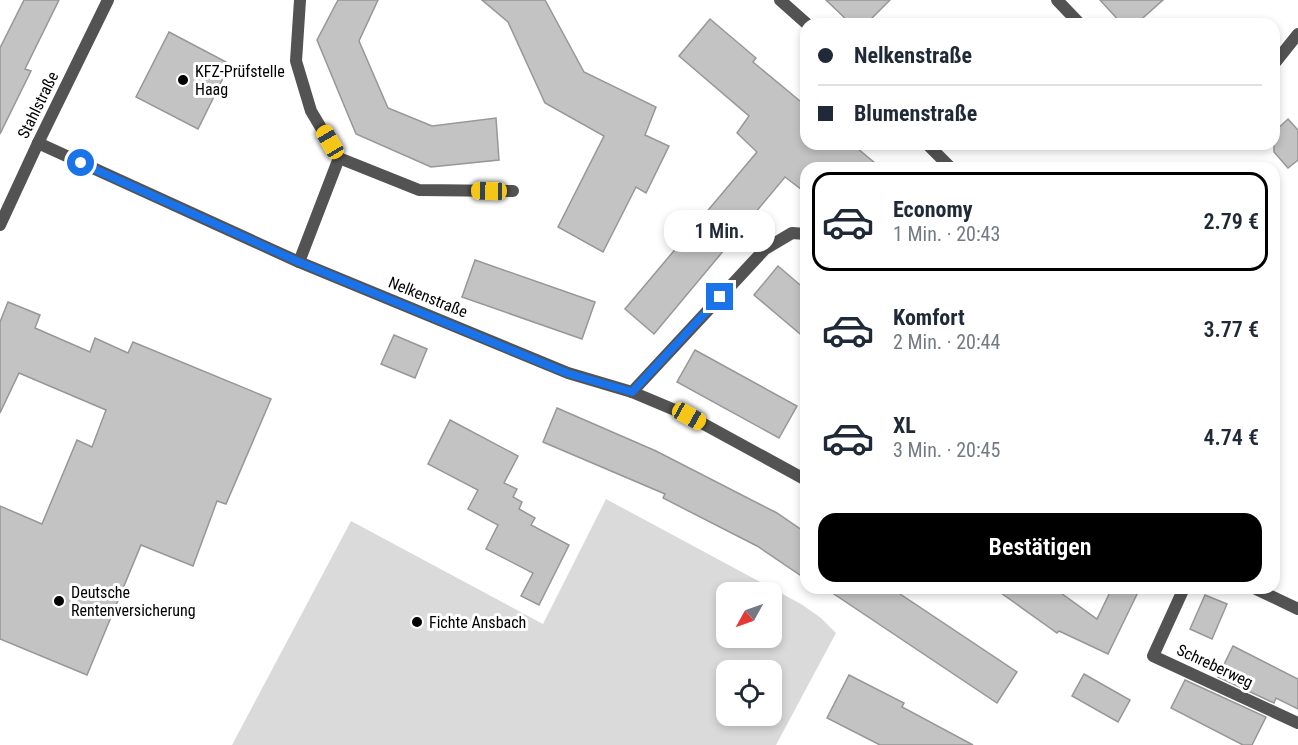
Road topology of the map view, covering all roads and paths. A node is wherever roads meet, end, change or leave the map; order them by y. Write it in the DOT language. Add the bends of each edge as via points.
graph roads {
  1 [pos="108,0"];
  2 [pos="300,0"];
  3 [pos="780,0"];
  4 [pos="1057,0"];
  5 [pos="800,18"];
  6 [pos="1074,18"];
  7 [pos="1298,34"];
  8 [pos="1280,56"];
  9 [pos="38,143"];
  10 [pos="933,150"];
  11 [pos="339,158"];
  12 [pos="945,162"];
  13 [pos="513,191"];
  14 [pos="0,225"];
  15 [pos="800,234"];
  16 [pos="299,262"];
  17 [pos="632,392"];
  18 [pos="800,477"];
  19 [pos="1181,594"];
  20 [pos="1267,594"];
  21 [pos="1298,609"];
  22 [pos="1298,723"];
  1 -- 9 [label="street, Stahlstraße"];
  2 -- 11 [label="street" via="296,61 311,111"];
  3 -- 5 [label="street"];
  4 -- 6 [label="street"];
  7 -- 8 [label="street"];
  9 -- 14 [label="street, Stahlstraße"];
  9 -- 16 [label="street, Nelkenstraße"];
  10 -- 12 [label="street"];
  11 -- 13 [label="street" via="419,190"];
  11 -- 16 [label="street"];
  15 -- 17 [label="street" via="792,233 765,249"];
  16 -- 17 [label="street, Nelkenstraße" via="567,373"];
  17 -- 18 [label="street, Nelkenstraße" via="689,416"];
  19 -- 22 [label="street, Schreberweg" via="1153,656"];
  20 -- 21 [label="street"];
}
